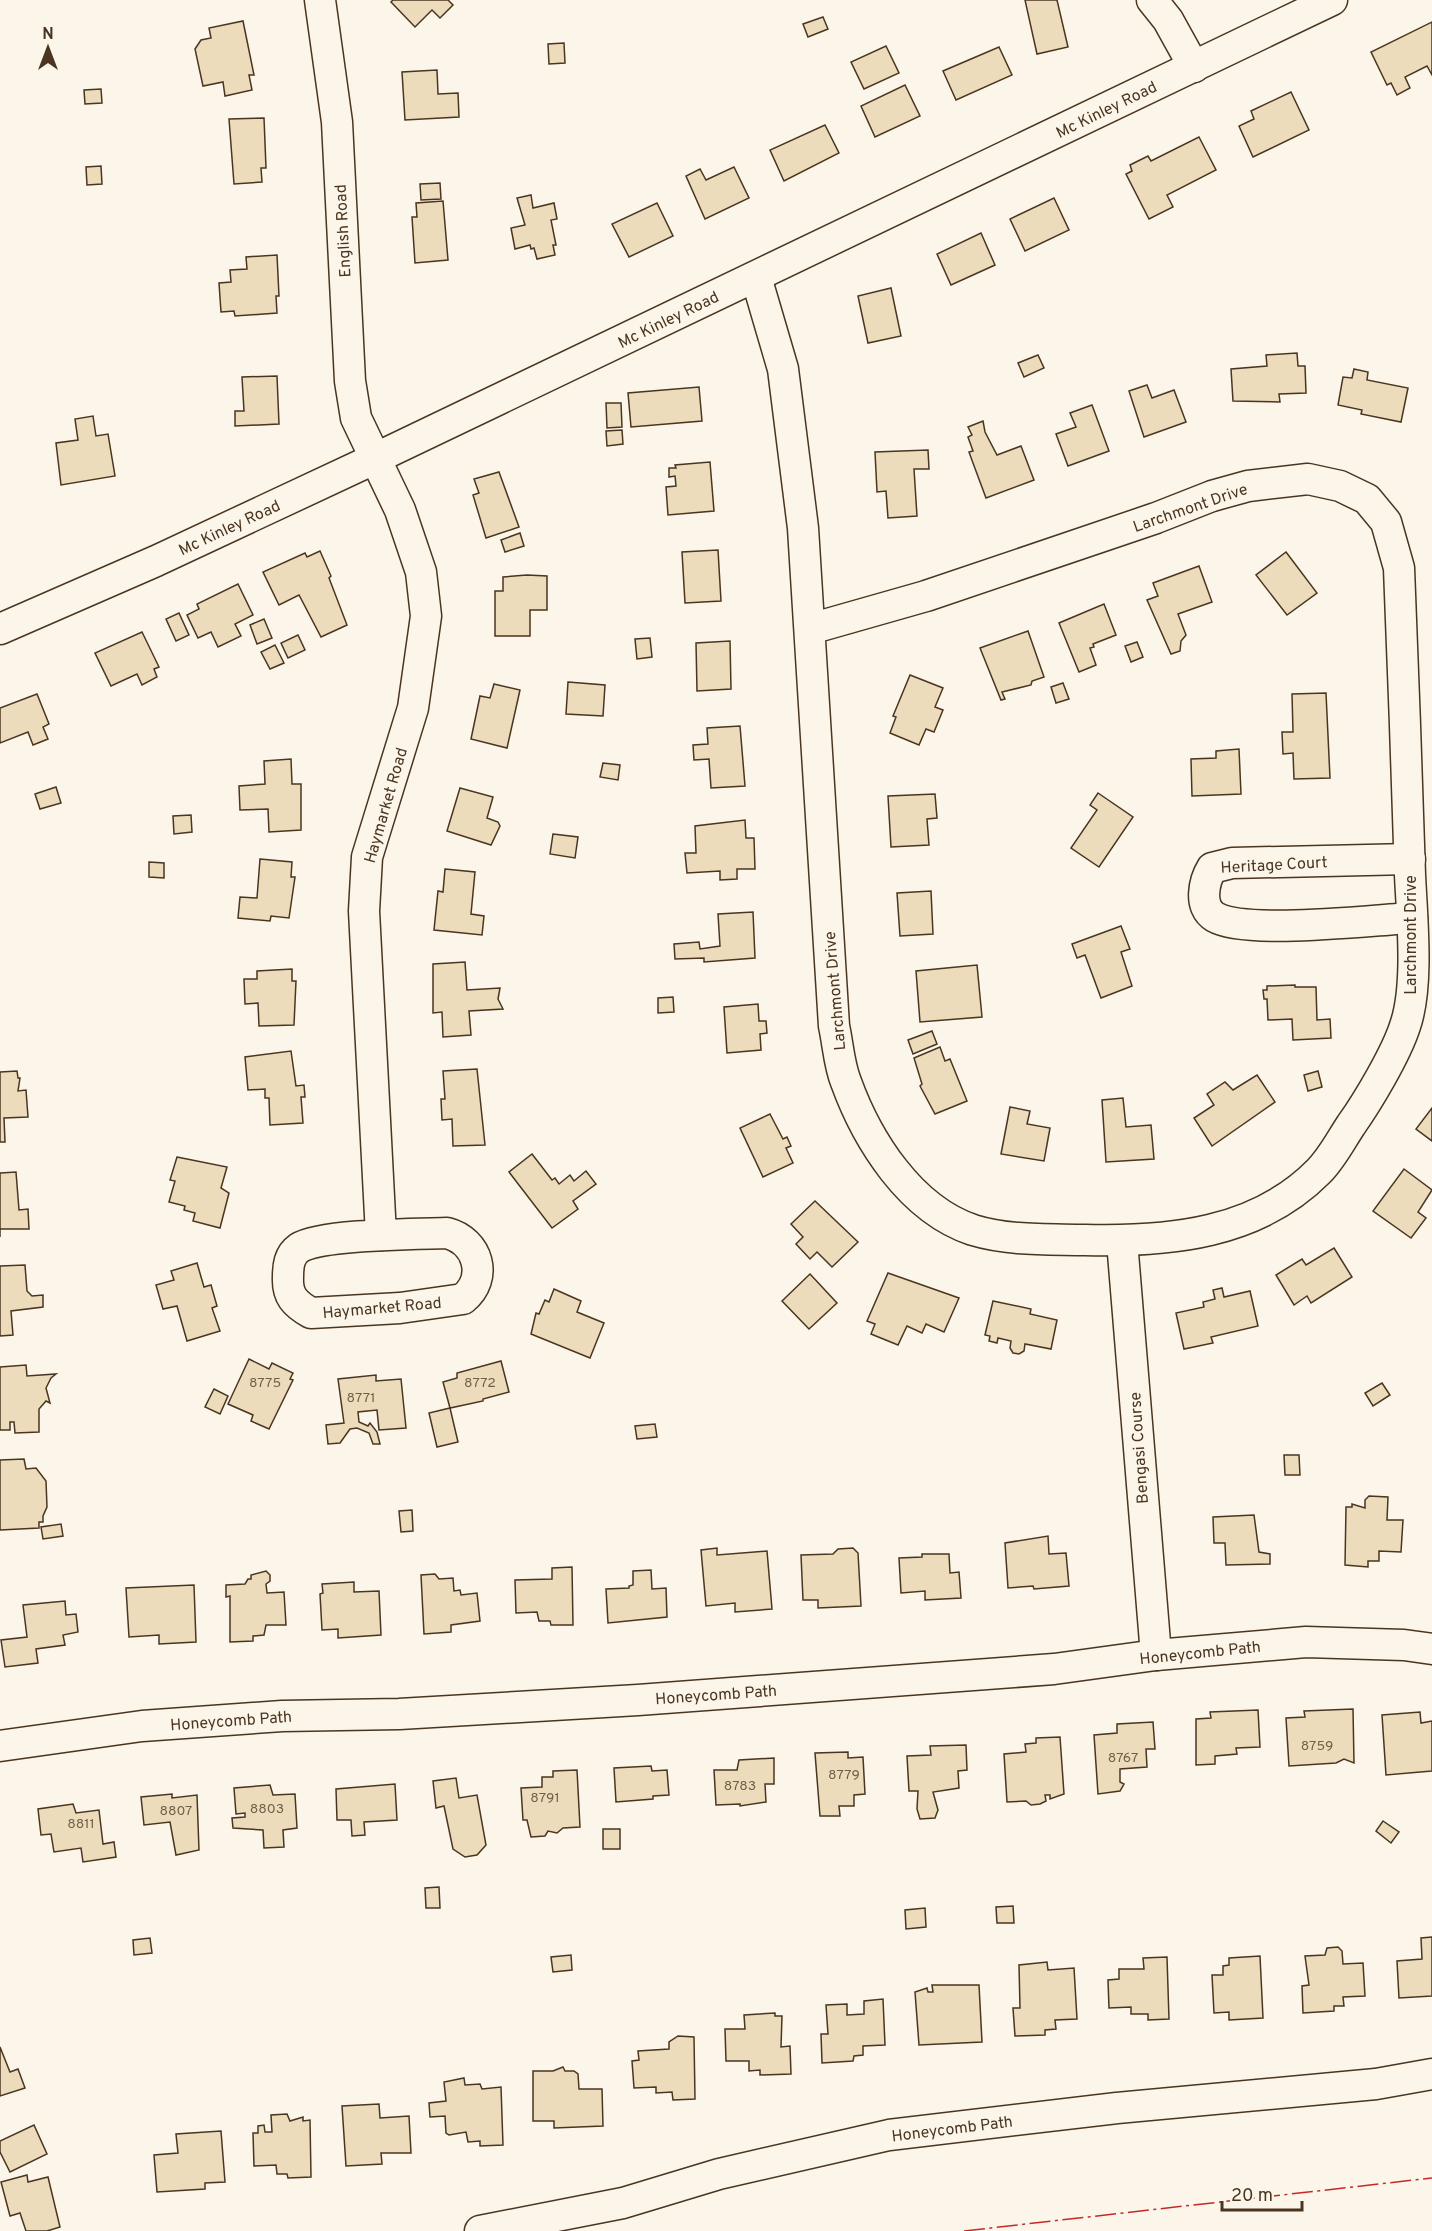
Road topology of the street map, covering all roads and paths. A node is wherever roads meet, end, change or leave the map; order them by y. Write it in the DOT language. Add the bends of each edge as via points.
graph roads {
  1 [pos="320,0"];
  2 [pos="1152,0"];
  3 [pos="1332,0"];
  4 [pos="1194,67"];
  5 [pos="756,277"];
  6 [pos="374,459"];
  7 [pos="0,628"];
  8 [pos="810,629"];
  9 [pos="1410,859"];
  10 [pos="1412,918"];
  11 [pos="381,1235"];
  12 [pos="1122,1241"];
  13 [pos="1432,1649"];
  14 [pos="1156,1655"];
  15 [pos="0,1746"];
  16 [pos="1432,2074"];
  17 [pos="480,2231"];
  1 -- 6 [label="street, English Road" via="337,122 350,381 356,418"];
  2 -- 4 [label="street"];
  3 -- 4 [label="street, Mc Kinley Road"];
  4 -- 5 [label="street, Mc Kinley Road"];
  5 -- 6 [label="street, Mc Kinley Road"];
  5 -- 8 [label="street, Larchmont Drive" via="783,369 803,528"];
  6 -- 7 [label="street, Mc Kinley Road" via="156,561"];
  6 -- 11 [label="street, Haymarket Road" via="400,510 421,572 426,616 412,708 367,857 364,911"];
  8 -- 9 [label="street, Larchmont Drive" via="926,596 1248,486 1308,479 1340,486 1367,499 1386,522 1399,568"];
  8 -- 12 [label="street, Larchmont Drive" via="834,1026 844,1078 867,1131 895,1170 928,1204 953,1221 974,1230 1014,1238"];
  9 -- 10 [label="street, Larchmont Drive"];
  9 -- 10 [label="street, Heritage Court" via="1232,863 1212,868 1208,874 1205,905 1214,917 1243,924 1281,926"];
  10 -- 12 [label="street, Larchmont Drive" via="1412,991 1406,1026 1365,1105 1320,1170 1285,1200 1245,1221 1201,1234"];
  11 -- 11 [label="street, Haymarket Road" via="319,1242 299,1249 288,1262 290,1296 310,1312 400,1308 463,1299 471,1292 478,1272 474,1251 459,1236"];
  12 -- 14 [label="street, Bengasi Course"];
  13 -- 14 [label="street, Honeycomb Path" via="1306,1642"];
  14 -- 15 [label="street, Honeycomb Path" via="1054,1669 638,1700 142,1726"];
  16 -- 17 [label="street, Honeycomb Path" via="1376,2084 1117,2108 889,2135 719,2174 623,2203"];
}
